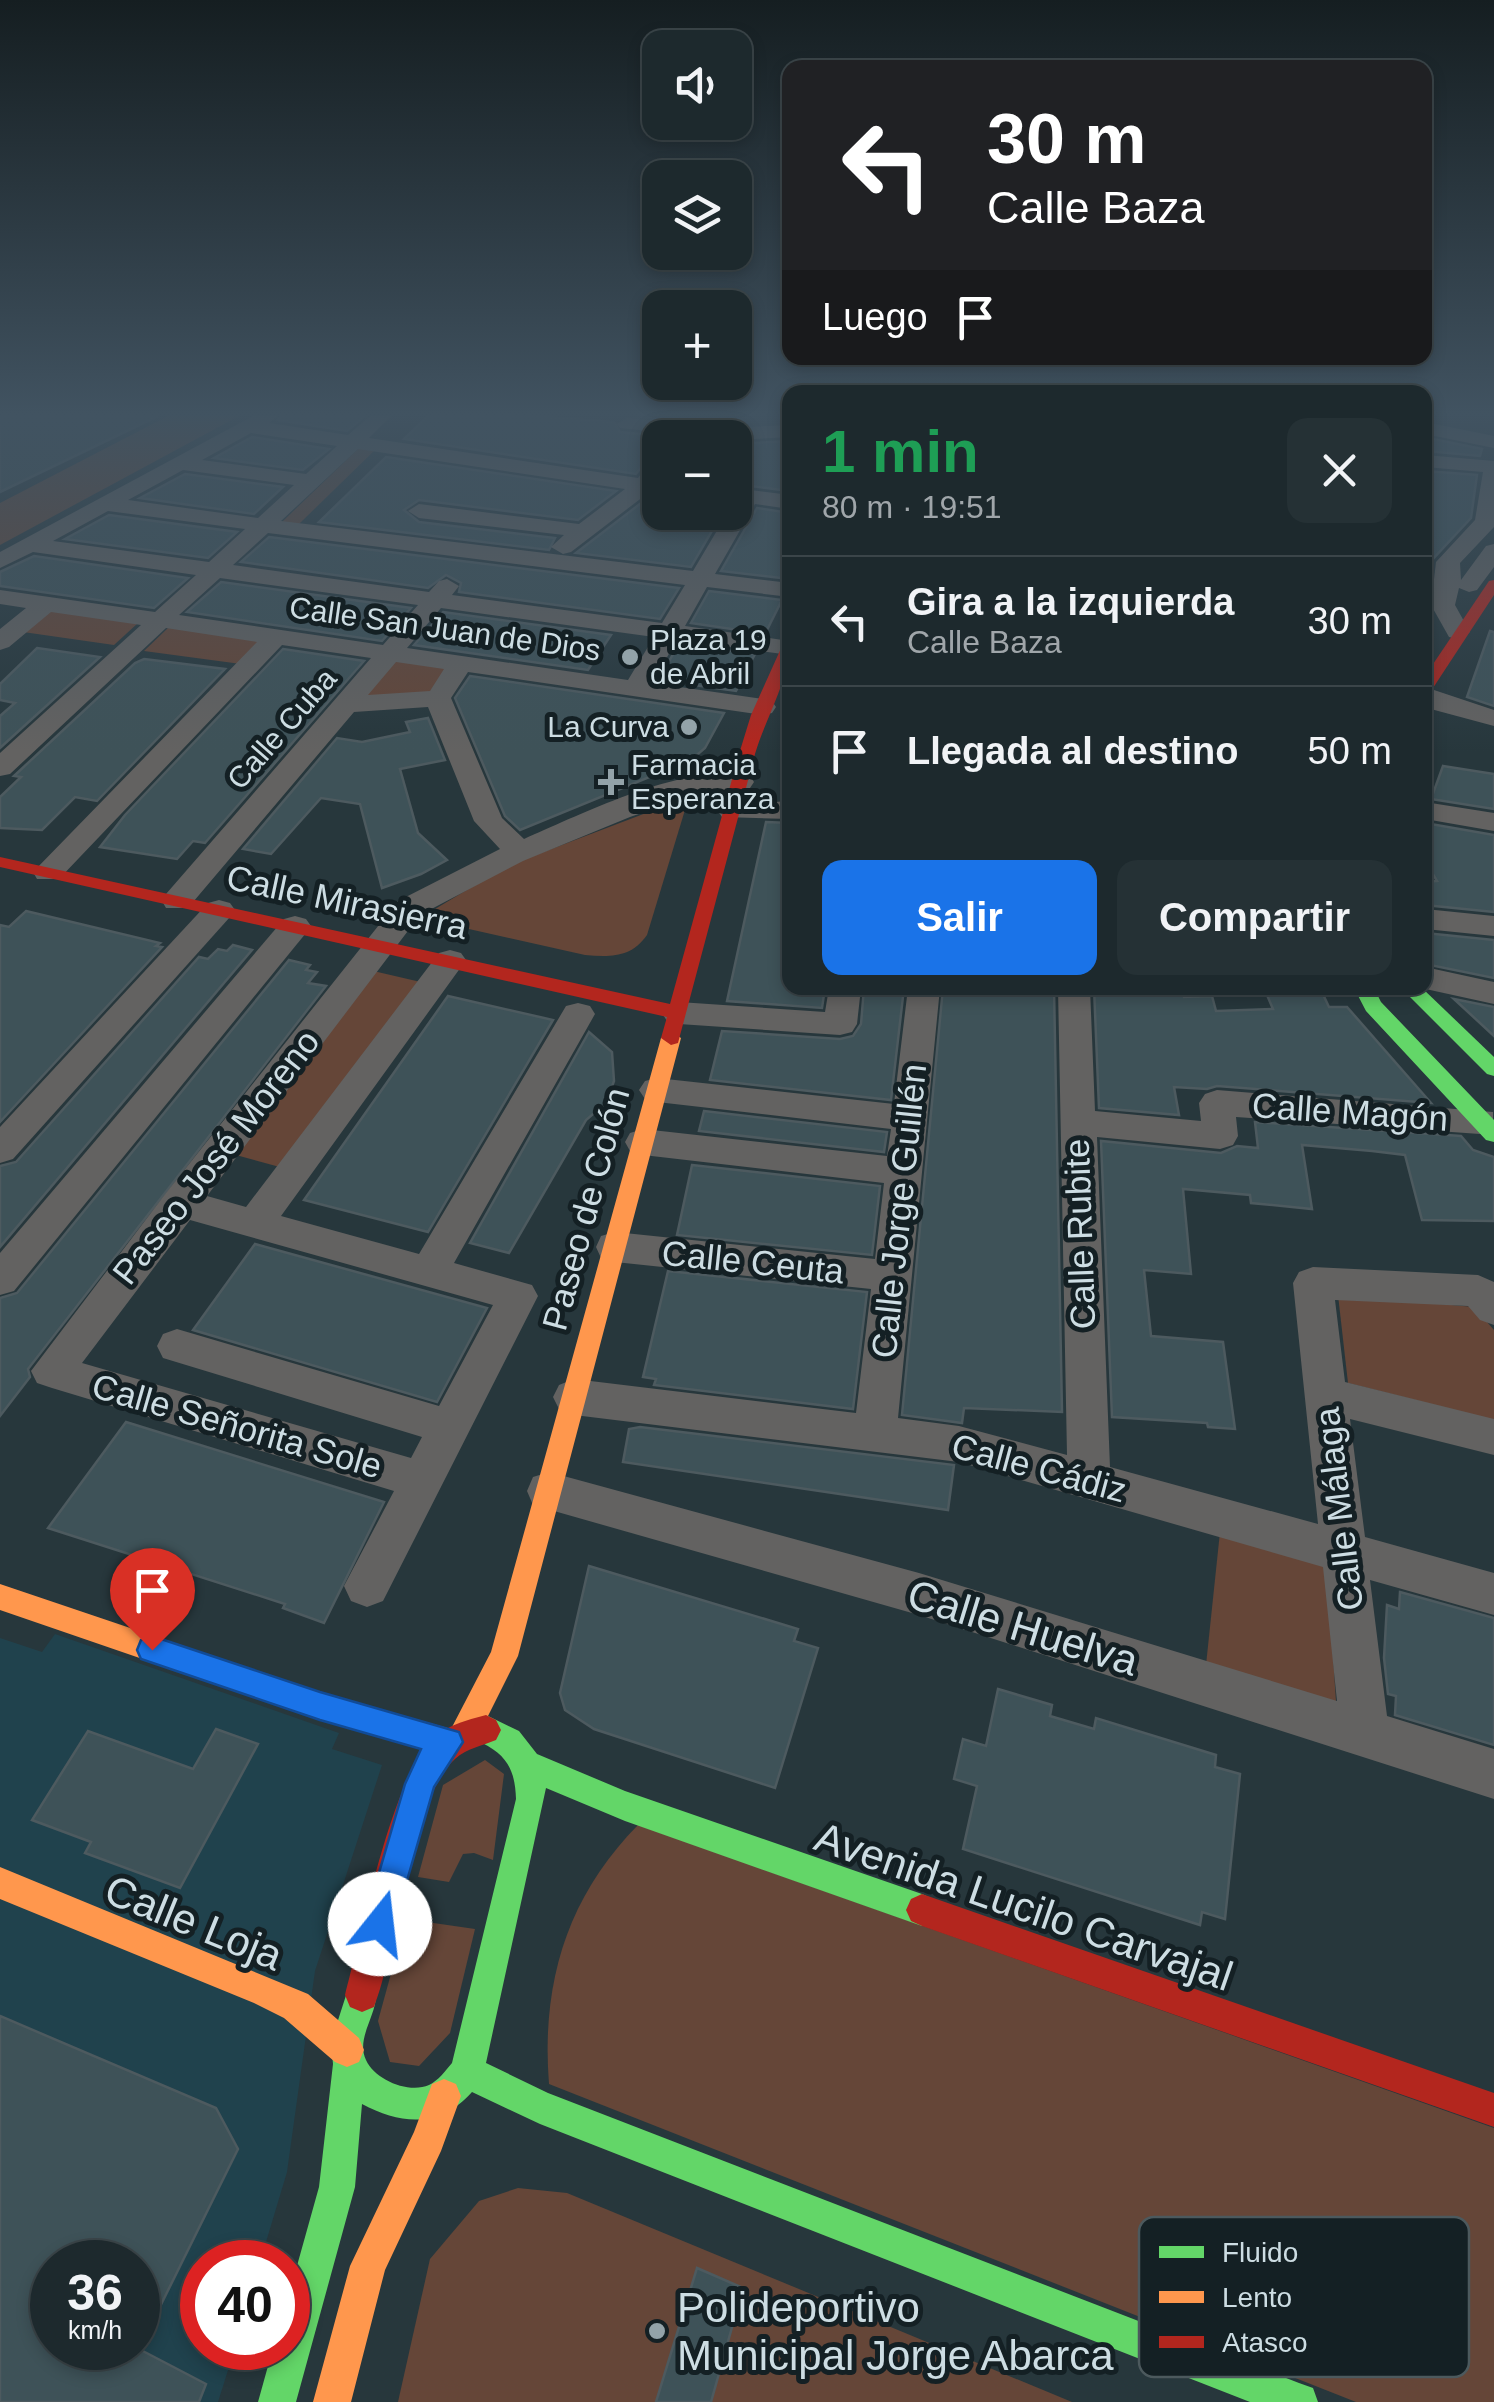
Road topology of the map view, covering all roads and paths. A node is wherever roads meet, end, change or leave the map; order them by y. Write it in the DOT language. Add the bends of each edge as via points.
graph roads {
  1 [pos="61,528"];
  2 [pos="260,528"];
  3 [pos="279,528"];
  4 [pos="402,528"];
  5 [pos="566,528"];
  6 [pos="586,528"];
  7 [pos="1485,528"];
  8 [pos="583,530"];
  9 [pos="725,530"];
  10 [pos="389,542"];
  11 [pos="30,545"];
  12 [pos="1494,551"];
  13 [pos="0,561"];
  14 [pos="466,562"];
  15 [pos="546,562"];
  16 [pos="215,570"];
  17 [pos="701,579"];
  18 [pos="1472,588"];
  19 [pos="782,589"];
  20 [pos="0,597"];
  21 [pos="434,602"];
  22 [pos="45,604"];
  23 [pos="159,621"];
  24 [pos="1432,629"];
  25 [pos="669,632"];
  26 [pos="1458,632"];
  27 [pos="276,638"];
  28 [pos="0,642"];
  29 [pos="782,646"];
  30 [pos="388,654"];
  31 [pos="608,654"];
  32 [pos="460,664"];
  33 [pos="782,664"];
  34 [pos="1432,680"];
  35 [pos="636,689"];
  36 [pos="1432,694"];
  37 [pos="438,698"];
  38 [pos="348,704"];
  39 [pos="762,707"];
  40 [pos="1494,718"];
  41 [pos="778,751"];
  42 [pos="0,768"];
  43 [pos="743,768"];
  44 [pos="782,810"];
  45 [pos="732,812"];
  46 [pos="1432,812"];
  47 [pos="1494,822"];
  48 [pos="517,850"];
  49 [pos="0,862"];
  50 [pos="48,872"];
  51 [pos="177,900"];
  52 [pos="219,910"];
  53 [pos="1432,920"];
  54 [pos="295,926"];
  55 [pos="1494,926"];
  56 [pos="380,944"];
  57 [pos="450,960"];
  58 [pos="1432,980"];
  59 [pos="1494,993"];
  60 [pos="844,995"];
  61 [pos="923,995"];
  62 [pos="1074,995"];
  63 [pos="1368,995"];
  64 [pos="1419,995"];
  65 [pos="679,1012"];
  66 [pos="578,1014"];
  67 [pos="1494,1069"];
  68 [pos="658,1090"];
  69 [pos="909,1118"];
  70 [pos="1076,1122"];
  71 [pos="1487,1127"];
  72 [pos="643,1142"];
  73 [pos="0,1150"];
  74 [pos="904,1172"];
  75 [pos="178,1203"];
  76 [pos="254,1224"];
  77 [pos="614,1247"];
  78 [pos="429,1270"];
  79 [pos="892,1276"];
  80 [pos="0,1280"];
  81 [pos="1494,1309"];
  82 [pos="178,1346"];
  83 [pos="52,1372"];
  84 [pos="1326,1395"];
  85 [pos="574,1397"];
  86 [pos="449,1427"];
  87 [pos="875,1434"];
  88 [pos="1494,1437"];
  89 [pos="422,1480"];
  90 [pos="1089,1480"];
  91 [pos="549,1491"];
  92 [pos="1344,1552"];
  93 [pos="367,1586"];
  94 [pos="1494,1594"];
  95 [pos="0,1597"];
  96 [pos="504,1656"];
  97 [pos="510,1722"];
  98 [pos="1365,1734"];
  99 [pos="456,1738"];
  100 [pos="532,1766"];
  101 [pos="1494,1774"];
  102 [pos="0,1883"];
  103 [pos="348,2058"];
  104 [pos="467,2072"];
  105 [pos="444,2096"];
  106 [pos="1494,2110"];
  107 [pos="1139,2340"];
  108 [pos="1235,2377"];
  109 [pos="277,2402"];
  110 [pos="332,2402"];
  111 [pos="1299,2402"];
  1 -- 11 [label="street"];
  2 -- 16 [label="street"];
  3 -- 10 [label="street"];
  4 -- 10 [label="street"];
  5 -- 8 [label="street"];
  6 -- 8 [label="street"];
  7 -- 18 [label="street" via="1448,562"];
  8 -- 15 [label="street"];
  9 -- 17 [label="street"];
  10 -- 14 [label="street"];
  11 -- 13 [label="street"];
  11 -- 16 [label="street"];
  12 -- 18 [label="street"];
  14 -- 15 [label="street" via="498,576 513,558"];
  14 -- 21 [label="street, Calle Cuba"];
  15 -- 17 [label="street"];
  16 -- 21 [label="street"];
  16 -- 23 [label="street"];
  17 -- 19 [label="street"];
  17 -- 25 [label="street"];
  18 -- 26 [label="street"];
  18 -- 26 [label="street" via="1444,605"];
  20 -- 22 [label="street, Calle San Juan de Dios"];
  21 -- 30 [label="street, Calle Cuba"];
  21 -- 31 [label="street"];
  22 -- 23 [label="street, Calle San Juan de Dios"];
  22 -- 28 [label="street"];
  23 -- 27 [label="street, Calle San Juan de Dios"];
  23 -- 42 [label="street"];
  24 -- 26 [label="street"];
  25 -- 29 [label="street"];
  25 -- 31 [label="street"];
  25 -- 35 [label="street"];
  26 -- 34 [label="street"];
  27 -- 30 [label="street, Calle San Juan de Dios"];
  27 -- 50 [label="street"];
  30 -- 32 [label="street, Calle San Juan de Dios"];
  30 -- 38 [label="street, Calle Cuba"];
  31 -- 32 [label="street, Calle San Juan de Dios"];
  31 -- 35 [label="street, Calle San Juan de Dios"];
  32 -- 37 [label="street"];
  33 -- 39 [label="street, Paseo de Colón"];
  35 -- 39 [label="street, Calle San Juan de Dios"];
  36 -- 40 [label="street" via="1436,702"];
  37 -- 38 [label="street"];
  37 -- 48 [label="street" via="488,821"];
  38 -- 51 [label="street, Calle Cuba"];
  39 -- 43 [label="street, Paseo de Colón"];
  41 -- 43 [label="street"];
  43 -- 45 [label="street, Paseo de Colón"];
  43 -- 48 [label="street"];
  44 -- 45 [label="street"];
  45 -- 65 [label="street, Paseo de Colón"];
  46 -- 47 [label="street"];
  48 -- 56 [label="street" via="408,908"];
  49 -- 50 [label="street, Calle Mirasierra"];
  50 -- 51 [label="street, Calle Mirasierra"];
  51 -- 52 [label="street, Calle Mirasierra"];
  52 -- 54 [label="street, Calle Mirasierra"];
  52 -- 73 [label="street"];
  53 -- 55 [label="street"];
  54 -- 56 [label="street, Calle Mirasierra"];
  54 -- 80 [label="street"];
  56 -- 57 [label="street, Calle Mirasierra"];
  56 -- 75 [label="street, Paseo José Moreno"];
  57 -- 65 [label="street, Calle Mirasierra"];
  57 -- 76 [label="street, Paseo José Moreno"];
  58 -- 59 [label="street"];
  60 -- 65 [label="street" via="840,1024"];
  61 -- 69 [label="street, Calle Jorge Guillén"];
  62 -- 70 [label="street, Calle Rubite"];
  63 -- 71 [label="street"];
  64 -- 67 [label="street"];
  65 -- 68 [label="street, Paseo de Colón"];
  66 -- 78 [label="street"];
  68 -- 69 [label="street"];
  68 -- 72 [label="street, Paseo de Colón"];
  69 -- 74 [label="street, Calle Jorge Guillén"];
  70 -- 71 [label="street, Calle Magón" via="1220,1136 1217,1103"];
  70 -- 90 [label="street, Calle Rubite"];
  72 -- 74 [label="street"];
  72 -- 77 [label="street, Paseo de Colón"];
  74 -- 79 [label="street, Calle Jorge Guillén"];
  75 -- 76 [label="street"];
  75 -- 83 [label="street, Paseo José Moreno"];
  76 -- 78 [label="street"];
  77 -- 79 [label="street, Calle Ceuta"];
  77 -- 85 [label="street, Paseo de Colón"];
  78 -- 86 [label="street" via="518,1296"];
  79 -- 87 [label="street, Calle Jorge Guillén"];
  81 -- 84 [label="street, Calle Málaga" via="1478,1291 1314,1283"];
  82 -- 86 [label="street, Calle Señorita Sole"];
  83 -- 89 [label="street, Calle Señorita Sole"];
  84 -- 88 [label="street"];
  84 -- 92 [label="street, Calle Málaga"];
  85 -- 87 [label="street, Calle Cádiz"];
  85 -- 91 [label="street, Paseo de Colón"];
  86 -- 89 [label="street"];
  87 -- 90 [label="street, Calle Cádiz" via="959,1444"];
  89 -- 93 [label="street"];
  90 -- 92 [label="street, Calle Cádiz"];
  91 -- 96 [label="street, Paseo de Colón"];
  91 -- 98 [label="street, Calle Huelva" via="919,1594"];
  92 -- 94 [label="street, Calle Cádiz"];
  92 -- 98 [label="street, Calle Málaga"];
  95 -- 99 [label="street" via="320,1706"];
  96 -- 97 [label="street, Paseo de Colón"];
  96 -- 99 [label="street, Paseo de Colón"];
  97 -- 99 [label="street"];
  97 -- 100 [label="street"];
  98 -- 101 [label="street, Calle Huelva"];
  99 -- 103 [label="street, Paseo de Colón" via="432,1759 420,1784"];
  100 -- 104 [label="street" via="531,1799"];
  100 -- 106 [label="street, Avenida Lucilo Carvajal" via="625,1806"];
  102 -- 103 [label="street, Calle Loja" via="296,2006"];
  103 -- 105 [label="street, Calle Loja" via="376,2094 414,2106"];
  103 -- 109 [label="street" via="337,2187"];
  104 -- 105 [label="street"];
  104 -- 107 [label="street"];
  105 -- 110 [label="street" via="435,2133 396,2199 368,2266"];
  108 -- 111 [label="street"];
}
